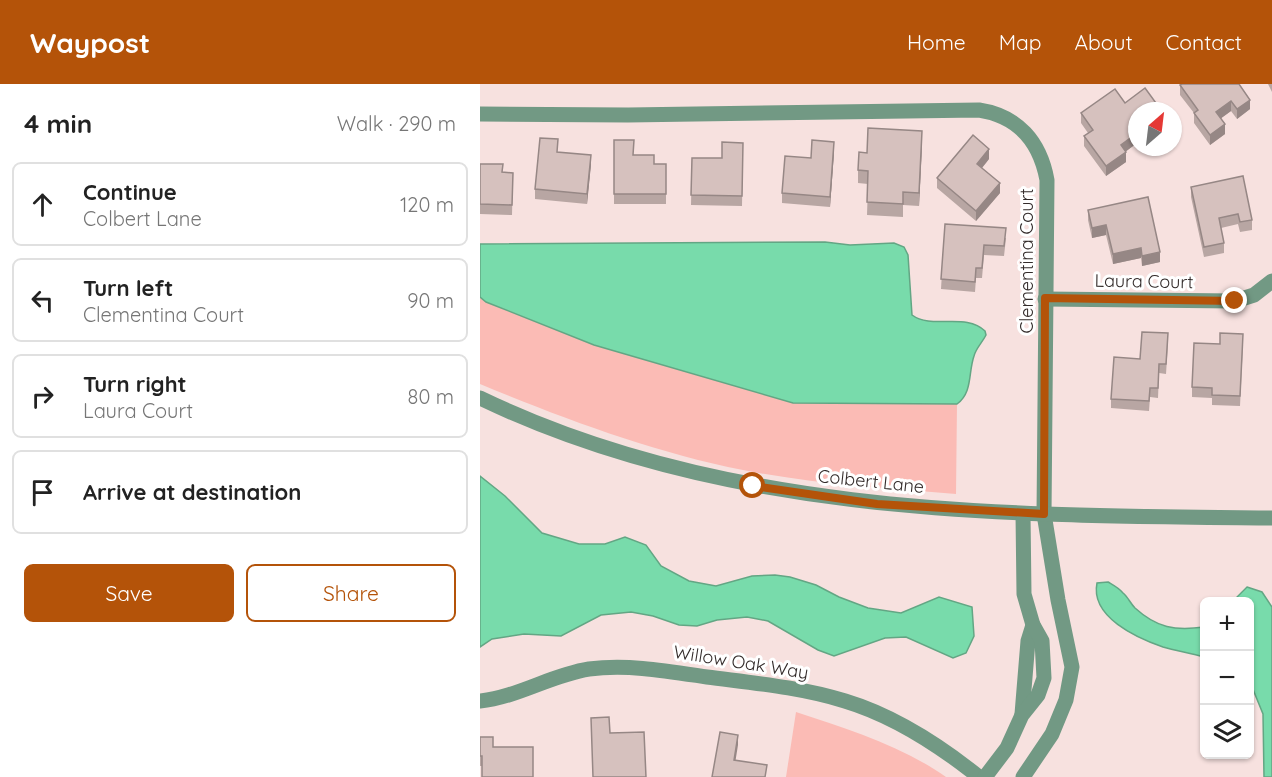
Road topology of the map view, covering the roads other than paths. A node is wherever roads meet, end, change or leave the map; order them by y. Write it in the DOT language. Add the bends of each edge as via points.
graph roads {
  1 [pos="480,114"];
  2 [pos="1272,281"];
  3 [pos="1045,298"];
  4 [pos="480,398"];
  5 [pos="1023,514"];
  6 [pos="1044,514"];
  7 [pos="1272,518"];
  8 [pos="480,701"];
  9 [pos="979,777"];
  10 [pos="985,777"];
  11 [pos="1023,777"];
  1 -- 3 [label="street, Clementina Court" via="967,110 1000,114 1027,134 1045,169"];
  2 -- 3 [label="street, Laura Court" via="1254,295 1235,301"];
  3 -- 6 [label="street, Clementina Court"];
  4 -- 5 [label="street, Colbert Lane" via="627,455 721,479 877,504"];
  5 -- 6 [label="street, Colbert Lane"];
  5 -- 10 [label="street" via="1024,594 1033,625 1028,641 1022,715 1007,748"];
  6 -- 7 [label="street, Colbert Lane"];
  6 -- 11 [label="street" via="1072,667 1066,700 1052,734"];
  8 -- 9 [label="street, Willow Oak Way" via="508,696 570,673 607,667 654,669 789,688 846,701 881,715 926,738"];
}
